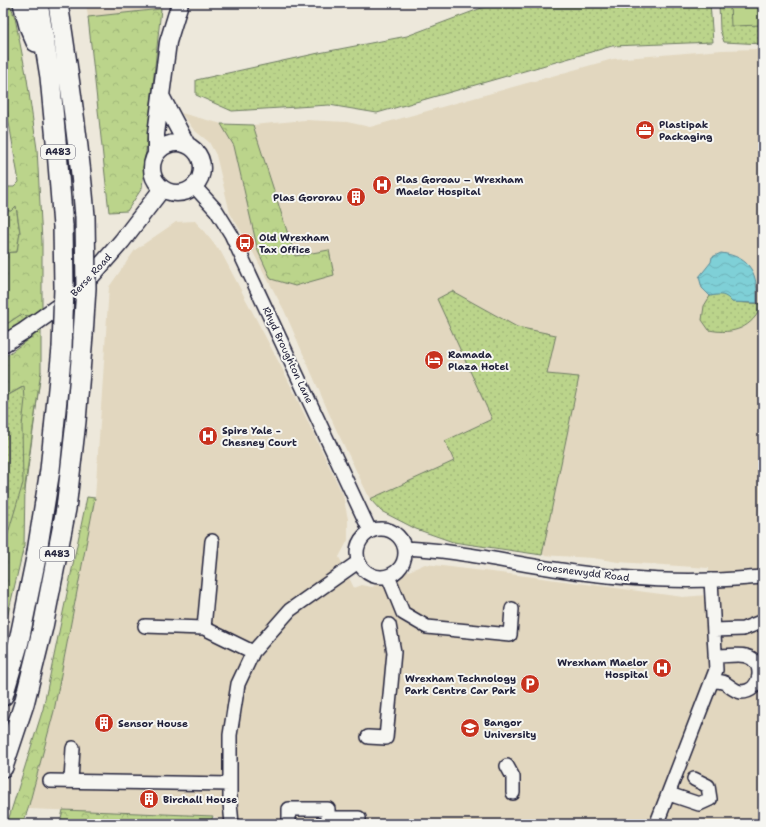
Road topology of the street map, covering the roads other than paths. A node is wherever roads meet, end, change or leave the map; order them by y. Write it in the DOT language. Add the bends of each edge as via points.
graph roads {
  1 [pos="23,3"];
  2 [pos="38,3"];
  3 [pos="58,3"];
  4 [pos="70,3"];
  5 [pos="180,3"];
  6 [pos="50,77"];
  7 [pos="162,96"];
  8 [pos="75,111"];
  9 [pos="187,145"];
  10 [pos="156,153"];
  11 [pos="194,186"];
  12 [pos="162,189"];
  13 [pos="3,344"];
  14 [pos="370,531"];
  15 [pos="212,541"];
  16 [pos="405,548"];
  17 [pos="358,562"];
  18 [pos="388,576"];
  19 [pos="763,577"];
  20 [pos="711,580"];
  21 [pos="512,609"];
  22 [pos="763,621"];
  23 [pos="389,625"];
  24 [pos="145,626"];
  25 [pos="204,628"];
  26 [pos="714,630"];
  27 [pos="253,652"];
  28 [pos="715,656"];
  29 [pos="713,681"];
  30 [pos="3,696"];
  31 [pos="368,736"];
  32 [pos="73,748"];
  33 [pos="507,766"];
  34 [pos="3,767"];
  35 [pos="694,779"];
  36 [pos="50,781"];
  37 [pos="70,781"];
  38 [pos="230,784"];
  39 [pos="513,793"];
  40 [pos="668,794"];
  41 [pos="232,824"];
  42 [pos="289,824"];
  43 [pos="358,824"];
  44 [pos="659,824"];
  1 -- 6 [label="highway, A483" via="29,26"];
  2 -- 6 [label="highway, A483"];
  3 -- 8 [label="highway, A483"];
  4 -- 8 [label="highway, A483" via="73,19"];
  5 -- 7 [label="main road" via="168,42"];
  6 -- 30 [label="highway, A483, bridge" via="63,226 62,348 50,470 36,558 19,641"];
  7 -- 9 [label="main road"];
  7 -- 10 [label="main road"];
  8 -- 34 [label="highway, A483, bridge" via="85,216 86,288 76,421 66,509 39,642 24,704"];
  9 -- 10 [label="main road" via="170,144"];
  9 -- 11 [label="main road" via="196,153 202,164 202,172"];
  10 -- 12 [label="main road" via="152,172 156,184"];
  11 -- 12 [label="main road" via="179,193 170,193"];
  11 -- 14 [label="street, Rhyd Broughton Lane" via="216,210 231,234"];
  12 -- 13 [label="main road, Berse Road" via="122,241 76,294"];
  14 -- 16 [label="street" via="392,531 398,535"];
  14 -- 17 [label="street" via="357,548"];
  15 -- 25 [label="street"];
  16 -- 18 [label="street" via="403,562"];
  16 -- 20 [label="street, Croesnewydd Road" via="428,549 555,570 667,580"];
  17 -- 18 [label="street" via="367,573"];
  17 -- 27 [label="street" via="290,610"];
  18 -- 21 [label="street" via="403,613 427,627 510,634"];
  19 -- 20 [label="street, Croesnewydd Road"];
  20 -- 26 [label="street"];
  22 -- 26 [label="street" via="743,629"];
  23 -- 31 [label="street" via="394,652 386,738"];
  24 -- 25 [label="street"];
  25 -- 27 [label="street"];
  26 -- 28 [label="street"];
  27 -- 38 [label="street" via="238,684 230,735"];
  28 -- 29 [label="street" via="716,670"];
  28 -- 29 [label="street" via="747,656 756,663 760,674 752,689 740,692 724,683"];
  29 -- 40 [label="street"];
  32 -- 37 [label="street"];
  33 -- 39 [label="street" via="513,777"];
  35 -- 40 [label="street" via="708,786 710,799 699,804"];
  36 -- 37 [label="street"];
  37 -- 38 [label="street"];
  38 -- 41 [label="street"];
  40 -- 44 [label="street" via="658,820"];
  42 -- 43 [label="street" via="290,809 328,809 328,818 359,818"];
}
